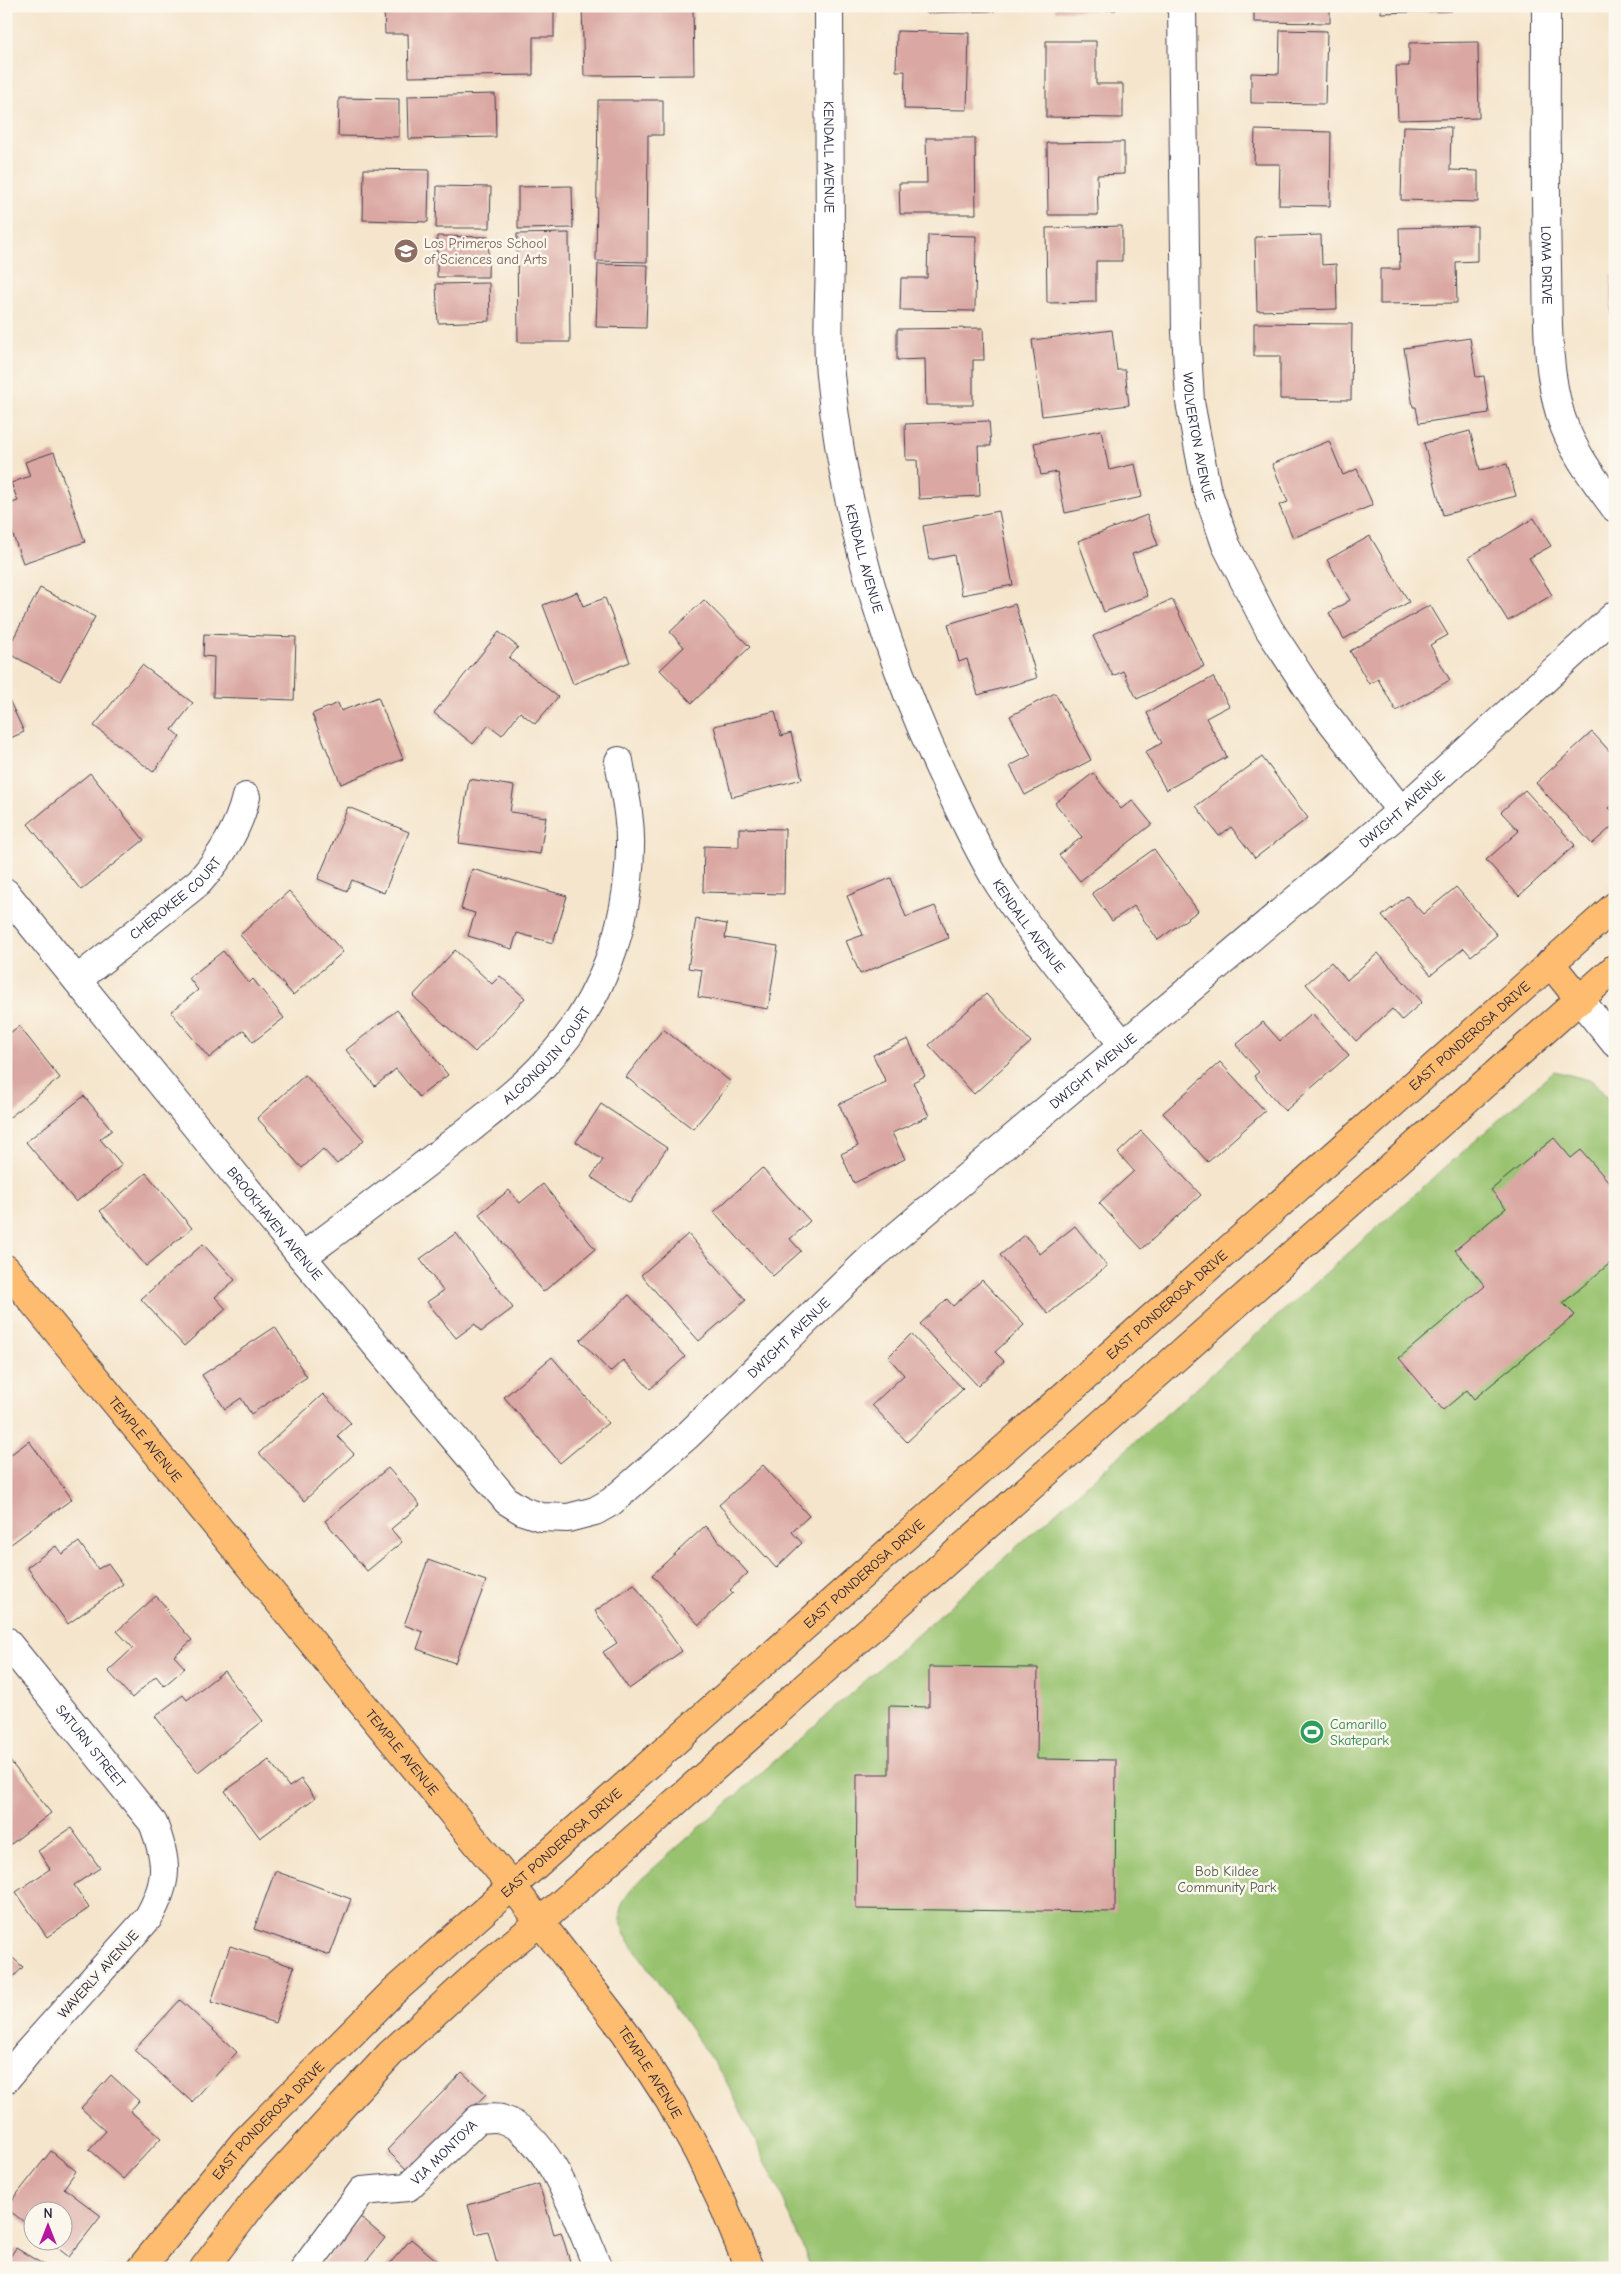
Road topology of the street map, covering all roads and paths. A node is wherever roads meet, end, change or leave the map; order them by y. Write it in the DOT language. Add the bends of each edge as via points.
graph roads {
  1 [pos="829,6"];
  2 [pos="1182,6"];
  3 [pos="1546,6"];
  4 [pos="1615,508"];
  5 [pos="1615,615"];
  6 [pos="619,761"];
  7 [pos="246,796"];
  8 [pos="1401,811"];
  9 [pos="6,894"];
  10 [pos="1615,906"];
  11 [pos="1550,963"];
  12 [pos="1615,968"];
  13 [pos="77,980"];
  14 [pos="1580,1000"];
  15 [pos="1615,1043"];
  16 [pos="1124,1045"];
  17 [pos="302,1257"];
  18 [pos="6,1269"];
  19 [pos="568,1518"];
  20 [pos="6,1641"];
  21 [pos="165,1857"];
  22 [pos="512,1886"];
  23 [pos="540,1922"];
  24 [pos="6,2079"];
  25 [pos="141,2268"];
  26 [pos="204,2268"];
  27 [pos="305,2268"];
  28 [pos="598,2268"];
  29 [pos="749,2268"];
  1 -- 16 [label="street, KENDALL AVENUE" via="830,372 851,508 876,603 907,692 973,840 1000,886 1073,984"];
  2 -- 8 [label="street, WOLVERTON AVENUE" via="1187,348 1190,402 1206,487 1226,545 1269,629 1321,708"];
  3 -- 4 [label="street, LOMA DRIVE" via="1548,337 1555,396 1570,441"];
  5 -- 8 [label="street, DWIGHT AVENUE"];
  6 -- 17 [label="street, ALGONQUIN COURT" via="628,812 629,879 615,945 588,1006 564,1041 524,1085 408,1179"];
  7 -- 13 [label="street, CHEROKEE COURT" via="231,839 199,882"];
  8 -- 16 [label="street, DWIGHT AVENUE"];
  9 -- 13 [label="street, BROOKHAVEN AVENUE"];
  10 -- 11 [label="main road, EAST PONDEROSA DRIVE"];
  11 -- 14 [label="main road"];
  11 -- 22 [label="main road, EAST PONDEROSA DRIVE"];
  12 -- 14 [label="main road"];
  13 -- 17 [label="street, BROOKHAVEN AVENUE"];
  14 -- 15 [label="street"];
  14 -- 23 [label="main road"];
  16 -- 19 [label="street, DWIGHT AVENUE" via="872,1257 687,1436 611,1502 595,1511"];
  17 -- 19 [label="street, BROOKHAVEN AVENUE" via="507,1501 541,1517"];
  18 -- 22 [label="main road, TEMPLE AVENUE"];
  20 -- 21 [label="street, SATURN STREET" via="154,1823"];
  21 -- 24 [label="street, WAVERLY AVENUE" via="158,1902 148,1918"];
  22 -- 23 [label="main road, TEMPLE AVENUE"];
  22 -- 25 [label="main road, EAST PONDEROSA DRIVE" via="393,1992 244,2142"];
  23 -- 26 [label="main road" via="491,1960 390,2054 255,2201"];
  23 -- 29 [label="main road, TEMPLE AVENUE" via="625,2032 669,2100 699,2154"];
  27 -- 28 [label="street, VIA MONTOYA" via="362,2191 408,2187 478,2119 500,2118 516,2126 538,2145 558,2176"];
}
